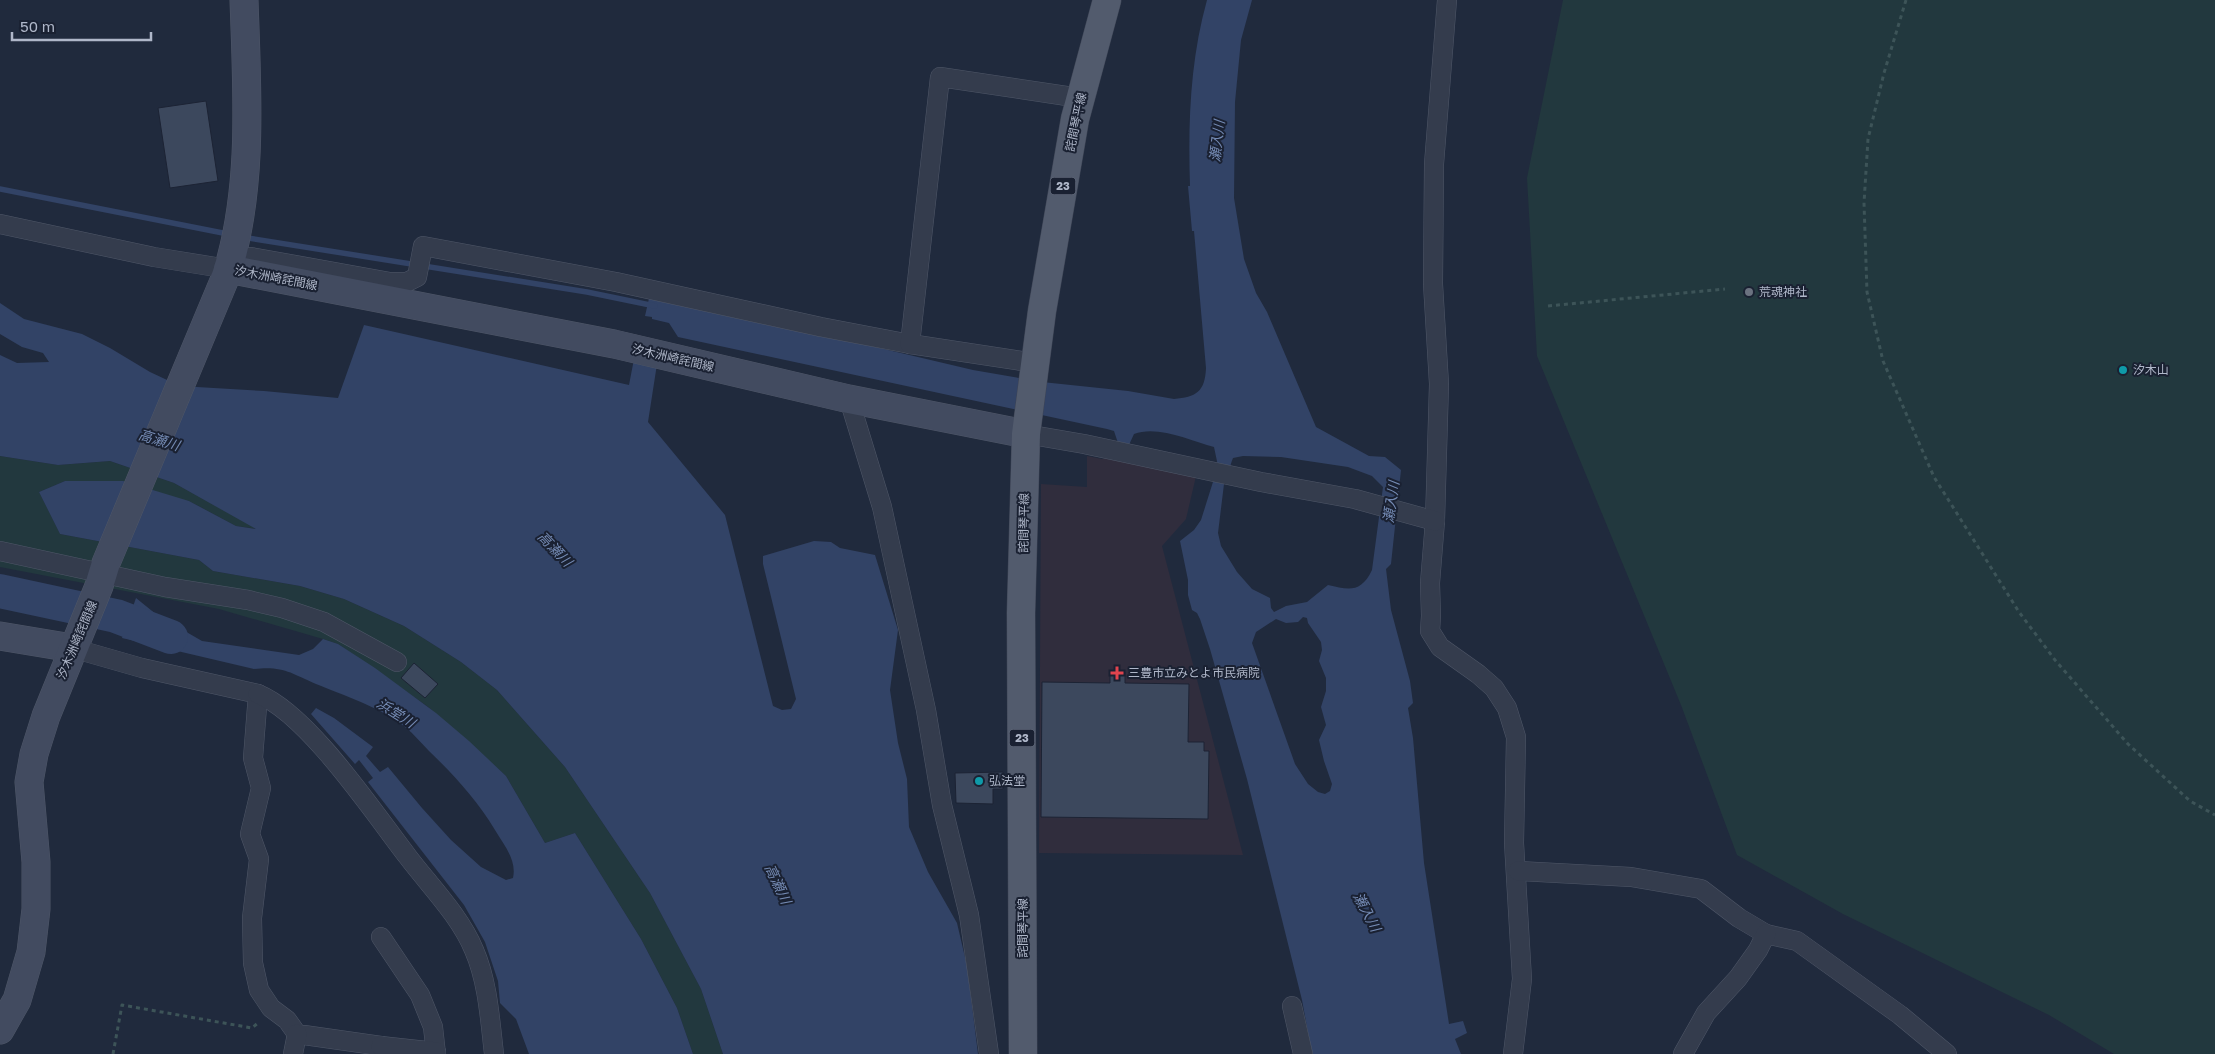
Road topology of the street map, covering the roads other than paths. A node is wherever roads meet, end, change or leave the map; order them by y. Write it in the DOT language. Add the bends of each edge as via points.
graph roads {
  1 [pos="244,0"];
  2 [pos="1107,0"];
  3 [pos="1447,0"];
  4 [pos="1080,98"];
  5 [pos="0,224"];
  6 [pos="232,255"];
  7 [pos="910,344"];
  8 [pos="1034,369"];
  9 [pos="849,399"];
  10 [pos="1027,429"];
  11 [pos="1435,521"];
  12 [pos="0,551"];
  13 [pos="103,574"];
  14 [pos="0,636"];
  15 [pos="72,648"];
  16 [pos="397,662"];
  17 [pos="258,694"];
  18 [pos="1518,871"];
  19 [pos="1766,934"];
  20 [pos="381,937"];
  21 [pos="1292,1006"];
  22 [pos="0,1030"];
  23 [pos="297,1034"];
  24 [pos="381,1050"];
  25 [pos="436,1053"];
  26 [pos="293,1054"];
  27 [pos="494,1054"];
  28 [pos="989,1054"];
  29 [pos="1023,1054"];
  30 [pos="1303,1054"];
  31 [pos="1513,1054"];
  32 [pos="1683,1054"];
  33 [pos="1948,1054"];
  1 -- 6 [label="main road" via="248,122"];
  2 -- 4 [label="main road, 詫間琴平線 / 23"];
  3 -- 11 [label="street" via="1434,164 1434,284 1439,384"];
  4 -- 7 [label="street" via="940,77"];
  4 -- 8 [label="main road, 詫間琴平線 / 23" via="1046,282"];
  5 -- 6 [label="street" via="154,257"];
  6 -- 7 [label="street" via="390,282 407,282 417,277 423,246 616,282"];
  6 -- 9 [label="main road, 汐木洲崎詫間線"];
  6 -- 13 [label="main road, 汐木洲崎詫間線"];
  7 -- 8 [label="street"];
  8 -- 10 [label="main road, 詫間琴平線 / 23"];
  9 -- 10 [label="main road, 汐木洲崎詫間線"];
  9 -- 28 [label="street" via="882,507 942,805 969,915"];
  10 -- 11 [label="street" via="1261,482 1355,499"];
  10 -- 29 [label="main road, 詫間琴平線 / 23" via="1022,614"];
  11 -- 18 [label="street" via="1430,631 1440,647 1494,688 1507,708 1516,737 1514,843"];
  12 -- 13 [label="street"];
  13 -- 15 [label="main road, 汐木洲崎詫間線"];
  13 -- 16 [label="street" via="282,608 324,622"];
  14 -- 15 [label="main road"];
  15 -- 17 [label="street" via="142,668"];
  15 -- 22 [label="main road, 汐木洲崎詫間線" via="34,754 29,782 36,862 31,952 17,1000"];
  17 -- 23 [label="street" via="253,758 260,788 250,834 259,859 252,918 253,963 259,990 271,1008 287,1020"];
  17 -- 27 [label="street" via="271,699 312,736 454,917 474,950 489,1009"];
  18 -- 19 [label="street" via="1631,877 1701,889"];
  18 -- 31 [label="street" via="1522,979"];
  19 -- 32 [label="street" via="1738,978 1706,1013"];
  19 -- 33 [label="street" via="1797,941"];
  20 -- 25 [label="street" via="420,995 433,1027"];
  21 -- 30 [label="street"];
  23 -- 24 [label="street"];
  23 -- 26 [label="street"];
  24 -- 25 [label="street"];
}
